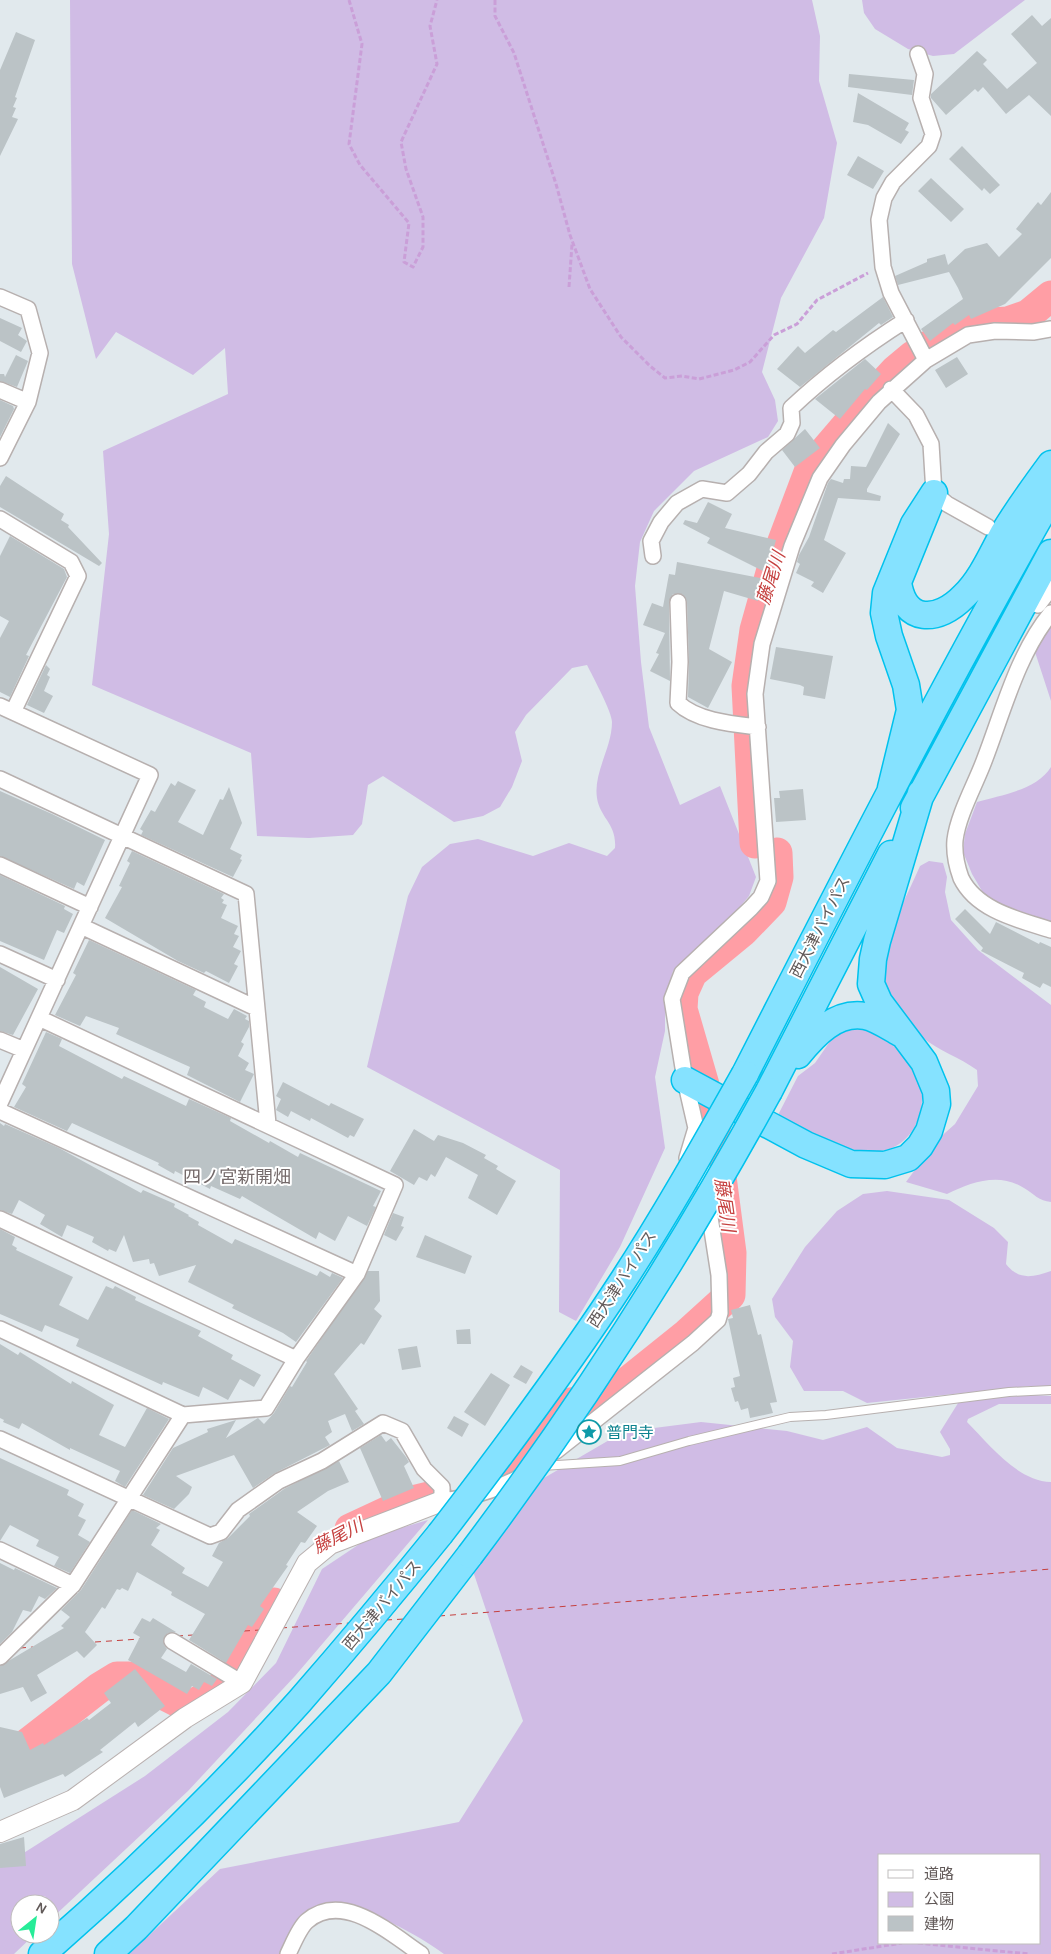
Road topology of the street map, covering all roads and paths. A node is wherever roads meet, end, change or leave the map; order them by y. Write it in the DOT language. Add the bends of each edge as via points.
graph roads {
  1 [pos="348,0"];
  2 [pos="437,0"];
  3 [pos="495,0"];
  4 [pos="918,54"];
  5 [pos="572,241"];
  6 [pos="883,266"];
  7 [pos="568,287"];
  8 [pos="0,297"];
  9 [pos="906,320"];
  10 [pos="1051,330"];
  11 [pos="926,360"];
  12 [pos="891,389"];
  13 [pos="0,390"];
  14 [pos="28,402"];
  15 [pos="0,458"];
  16 [pos="1051,464"];
  17 [pos="934,493"];
  18 [pos="1051,497"];
  19 [pos="0,520"];
  20 [pos="988,527"];
  21 [pos="1051,553"];
  22 [pos="653,556"];
  23 [pos="1051,588"];
  24 [pos="1024,601"];
  25 [pos="678,602"];
  26 [pos="1051,613"];
  27 [pos="7,709"];
  28 [pos="751,726"];
  29 [pos="0,779"];
  30 [pos="891,788"];
  31 [pos="921,793"];
  32 [pos="123,836"];
  33 [pos="0,866"];
  34 [pos="90,907"];
  35 [pos="81,926"];
  36 [pos="1051,930"];
  37 [pos="0,954"];
  38 [pos="57,980"];
  39 [pos="256,1008"];
  40 [pos="39,1018"];
  41 [pos="901,1033"];
  42 [pos="0,1040"];
  43 [pos="24,1050"];
  44 [pos="688,1082"];
  45 [pos="769,1091"];
  46 [pos="0,1103"];
  47 [pos="0,1111"];
  48 [pos="268,1124"];
  49 [pos="696,1128"];
  50 [pos="0,1218"];
  51 [pos="357,1274"];
  52 [pos="0,1329"];
  53 [pos="296,1359"];
  54 [pos="1051,1390"];
  55 [pos="183,1415"];
  56 [pos="0,1439"];
  57 [pos="542,1466"];
  58 [pos="469,1498"];
  59 [pos="130,1499"];
  60 [pos="442,1501"];
  61 [pos="0,1550"];
  62 [pos="73,1584"];
  63 [pos="172,1642"];
  64 [pos="0,1657"];
  65 [pos="242,1683"];
  66 [pos="0,1832"];
  67 [pos="896,1944"];
  68 [pos="928,1944"];
  69 [pos="42,1954"];
  70 [pos="108,1954"];
  71 [pos="288,1954"];
  72 [pos="421,1954"];
  73 [pos="832,1954"];
  74 [pos="1029,1954"];
  1 -- 2 [label="path" via="362,44 349,144 360,166 409,223 404,262 413,267 422,247 423,217 406,169 401,142 437,64 430,26"];
  3 -- 5 [label="path" via="495,16 514,53"];
  4 -- 6 [label="street" via="925,74 922,98 933,134 929,146 893,182 884,198 880,220"];
  5 -- 6 [label="path" via="590,289 621,337 665,378 699,379 734,370 750,362 774,335 796,324 817,300"];
  5 -- 7 [label="path"];
  6 -- 9 [label="street" via="891,293"];
  8 -- 14 [label="street" via="28,309 40,353"];
  9 -- 11 [label="street"];
  9 -- 22 [label="street" via="863,348 791,408 792,423 787,434 766,452 737,486 727,493 702,489 677,503 660,522 652,541"];
  10 -- 11 [label="street" via="968,335"];
  11 -- 12 [label="street"];
  12 -- 17 [label="street" via="916,415 931,444"];
  12 -- 28 [label="street" via="842,446 820,478 771,588"];
  13 -- 14 [label="street"];
  14 -- 15 [label="street"];
  16 -- 17 [label="highway" via="1021,504 965,595 948,610 935,615 919,615 907,607 900,595 898,582"];
  17 -- 20 [label="street"];
  17 -- 30 [label="highway" via="914,524 886,593 884,613 906,685 910,710"];
  18 -- 30 [label="highway, 西大津バイパス"];
  19 -- 27 [label="street" via="70,562 78,576"];
  21 -- 24 [label="highway, 西大津バイパス"];
  23 -- 24 [label="street" via="1038,605"];
  24 -- 31 [label="highway, 西大津バイパス"];
  25 -- 28 [label="street" via="678,703 685,709 722,722"];
  26 -- 36 [label="street" via="1027,648 955,839 955,856 962,879 975,894 1005,915"];
  27 -- 32 [label="street" via="150,776"];
  28 -- 44 [label="street" via="768,881 761,897 751,908 682,973 672,999"];
  29 -- 32 [label="street"];
  30 -- 69 [label="highway, 西大津バイパス, bridge" via="745,1074 665,1214 624,1280 534,1410 440,1534 333,1662 244,1761 112,1891"];
  31 -- 41 [label="highway" via="872,958 871,984 879,1002"];
  31 -- 45 [label="highway, 西大津バイパス"];
  32 -- 34 [label="street"];
  32 -- 39 [label="street" via="246,894"];
  33 -- 34 [label="street"];
  34 -- 35 [label="street"];
  35 -- 38 [label="street"];
  35 -- 39 [label="street"];
  37 -- 38 [label="street"];
  38 -- 40 [label="street"];
  39 -- 48 [label="street"];
  40 -- 43 [label="street"];
  40 -- 48 [label="street"];
  41 -- 44 [label="highway" via="924,1062 936,1091 937,1104 929,1131 920,1146 908,1158 885,1165 851,1164 806,1145"];
  41 -- 45 [label="highway" via="865,1016 844,1016 821,1030"];
  42 -- 43 [label="street"];
  43 -- 46 [label="street"];
  44 -- 49 [label="street"];
  45 -- 70 [label="highway, 西大津バイパス, bridge" via="650,1296 557,1436 470,1555 379,1673"];
  47 -- 51 [label="street"];
  48 -- 51 [label="street" via="395,1184"];
  49 -- 57 [label="street" via="720,1275 718,1320 563,1444"];
  49 -- 58 [label="street" via="689,1154 601,1309 488,1464"];
  50 -- 53 [label="street"];
  51 -- 53 [label="street"];
  52 -- 55 [label="street"];
  53 -- 55 [label="street" via="266,1408"];
  54 -- 57 [label="lane" via="790,1417 620,1461"];
  55 -- 59 [label="street"];
  56 -- 59 [label="street"];
  57 -- 58 [label="street" via="496,1490"];
  58 -- 60 [label="street"];
  59 -- 60 [label="street" via="210,1536 220,1532 238,1510 279,1481 322,1461 383,1423 402,1431 424,1469 442,1487"];
  59 -- 62 [label="street"];
  60 -- 65 [label="street" via="330,1544 307,1562"];
  61 -- 62 [label="street"];
  62 -- 64 [label="street"];
  63 -- 65 [label="street"];
  65 -- 66 [label="street" via="185,1718 73,1800"];
  67 -- 73 [label="path"];
  68 -- 74 [label="path"];
  71 -- 72 [label="street" via="306,1921 322,1912 345,1912 362,1915"];
}
